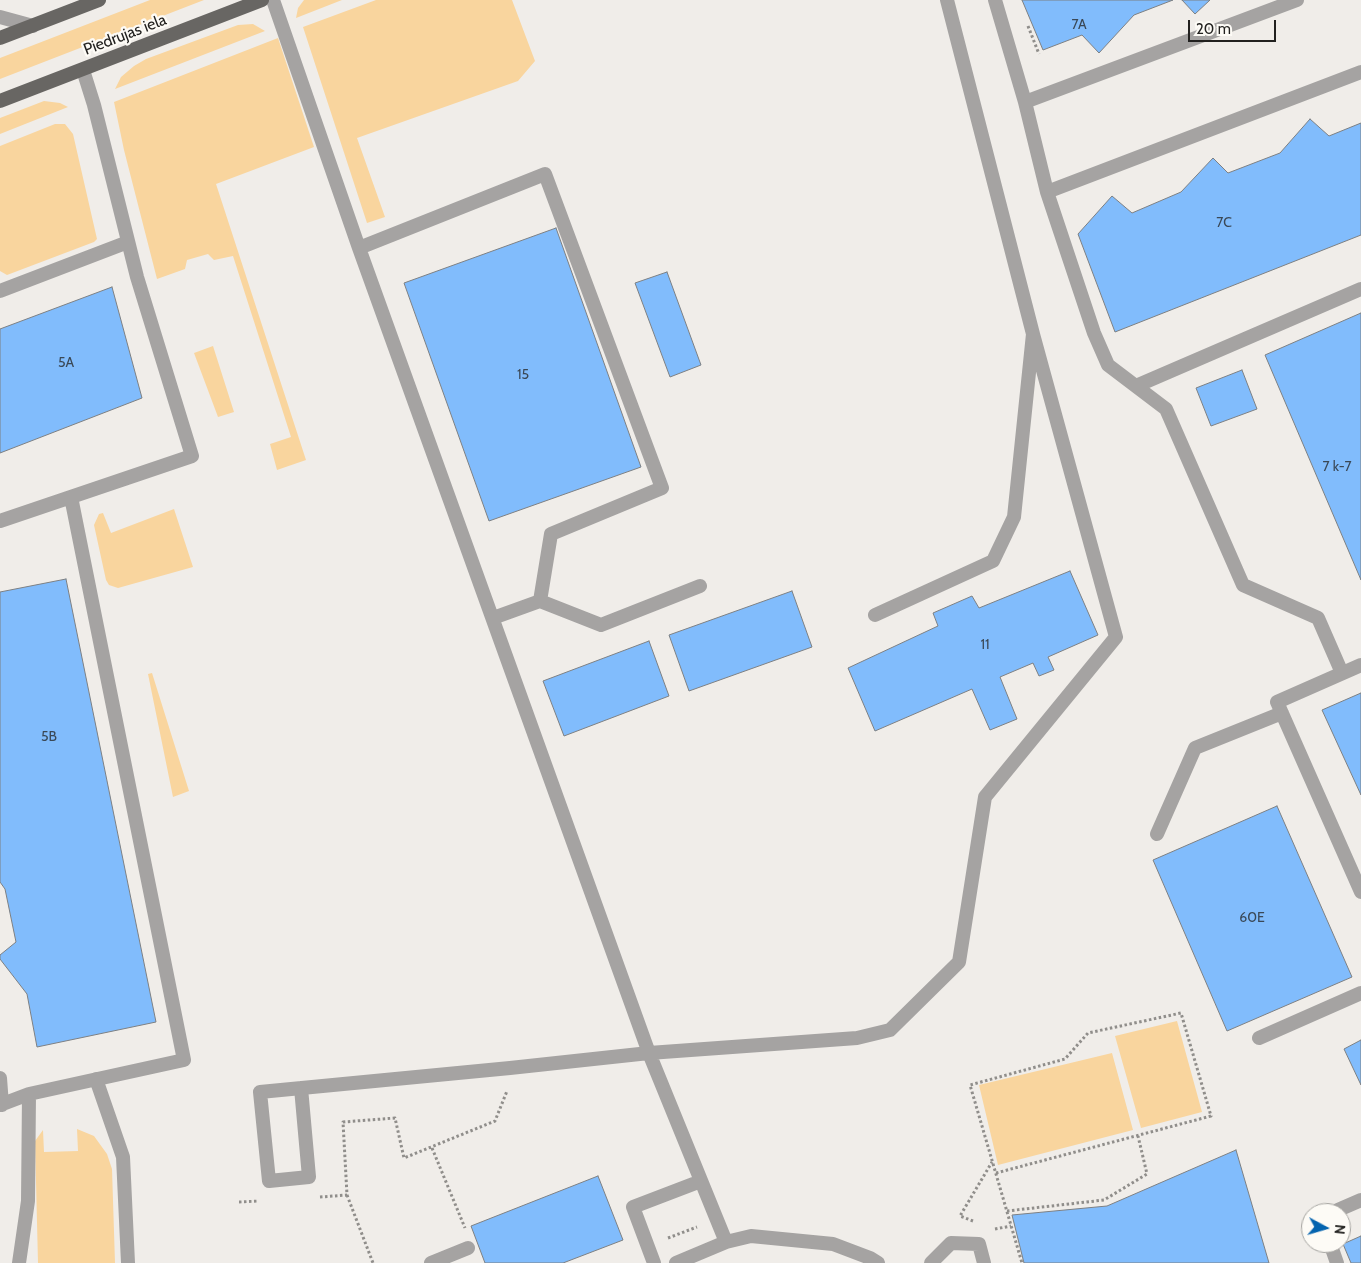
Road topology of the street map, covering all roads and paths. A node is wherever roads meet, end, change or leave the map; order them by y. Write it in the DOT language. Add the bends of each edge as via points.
graph roads {
  1 [pos="99,0"];
  2 [pos="262,0"];
  3 [pos="273,0"];
  4 [pos="947,0"];
  5 [pos="995,0"];
  6 [pos="1297,0"];
  7 [pos="0,17"];
  8 [pos="33,26"];
  9 [pos="0,38"];
  10 [pos="83,70"];
  11 [pos="1361,72"];
  12 [pos="0,101"];
  13 [pos="1025,102"];
  14 [pos="1047,192"];
  15 [pos="128,242"];
  16 [pos="360,248"];
  17 [pos="1361,289"];
  18 [pos="0,291"];
  19 [pos="1033,334"];
  20 [pos="1136,386"];
  21 [pos="71,497"];
  22 [pos="0,521"];
  23 [pos="700,586"];
  24 [pos="540,601"];
  25 [pos="875,615"];
  26 [pos="493,618"];
  27 [pos="1361,665"];
  28 [pos="1342,673"];
  29 [pos="1282,713"];
  30 [pos="1157,834"];
  31 [pos="1361,892"];
  32 [pos="1361,993"];
  33 [pos="1259,1038"];
  34 [pos="649,1053"];
  35 [pos="510,1068"];
  36 [pos="0,1078"];
  37 [pos="96,1079"];
  38 [pos="301,1088"];
  39 [pos="29,1094"];
  40 [pos="1,1105"];
  41 [pos="1138,1136"];
  42 [pos="432,1148"];
  43 [pos="992,1162"];
  44 [pos="996,1173"];
  45 [pos="701,1181"];
  46 [pos="347,1195"];
  47 [pos="318,1197"];
  48 [pos="269,1200"];
  49 [pos="239,1202"];
  50 [pos="1007,1211"];
  51 [pos="716,1219"];
  52 [pos="978,1223"];
  53 [pos="987,1226"];
  54 [pos="1011,1226"];
  55 [pos="726,1242"];
  56 [pos="647,1247"];
  57 [pos="468,1248"];
  58 [pos="19,1263"];
  59 [pos="128,1263"];
  60 [pos="373,1263"];
  61 [pos="431,1263"];
  62 [pos="654,1263"];
  63 [pos="676,1263"];
  64 [pos="878,1263"];
  65 [pos="931,1263"];
  66 [pos="984,1263"];
  67 [pos="1022,1263"];
  1 -- 8 [label="main road"];
  2 -- 10 [label="main road, Piedrujas iela"];
  3 -- 16 [label="lane"];
  4 -- 19 [label="lane"];
  5 -- 13 [label="lane"];
  6 -- 13 [label="lane"];
  7 -- 8 [label="lane"];
  8 -- 9 [label="main road"];
  10 -- 12 [label="main road, Piedrujas iela"];
  10 -- 15 [label="lane"];
  11 -- 14 [label="lane"];
  13 -- 14 [label="lane"];
  14 -- 20 [label="lane" via="1094,333 1108,365"];
  15 -- 18 [label="lane"];
  15 -- 21 [label="lane" via="192,456"];
  16 -- 24 [label="lane" via="545,174 662,488 551,534"];
  16 -- 26 [label="lane"];
  17 -- 20 [label="lane"];
  19 -- 25 [label="lane" via="1014,517 993,561"];
  19 -- 34 [label="lane" via="1116,637 985,796 959,962 890,1030 857,1038"];
  20 -- 28 [label="lane" via="1166,409 1243,584 1318,618"];
  21 -- 22 [label="lane"];
  21 -- 37 [label="lane" via="184,1060"];
  23 -- 24 [label="lane" via="602,625"];
  24 -- 26 [label="lane"];
  26 -- 34 [label="lane"];
  27 -- 28 [label="lane"];
  28 -- 29 [label="lane" via="1277,702"];
  29 -- 30 [label="lane" via="1195,748"];
  29 -- 31 [label="lane"];
  32 -- 33 [label="lane"];
  34 -- 35 [label="lane"];
  34 -- 45 [label="lane"];
  35 -- 38 [label="lane"];
  35 -- 42 [label="path" via="509,1085 494,1121"];
  36 -- 40 [label="lane"];
  37 -- 39 [label="lane"];
  37 -- 59 [label="lane" via="123,1157"];
  38 -- 38 [label="lane" via="309,1177 269,1181 260,1092"];
  39 -- 40 [label="lane"];
  39 -- 58 [label="lane" via="28,1201"];
  41 -- 43 [label="path" via="1211,1116 1181,1013 1088,1033 1065,1059 970,1085"];
  41 -- 44 [label="path"];
  41 -- 50 [label="path" via="1147,1174 1104,1200"];
  42 -- 46 [label="path" via="404,1158 395,1118 342,1122"];
  42 -- 57 [label="path" via="464,1224"];
  43 -- 44 [label="path"];
  43 -- 52 [label="path" via="960,1216"];
  44 -- 50 [label="path"];
  45 -- 51 [label="lane"];
  45 -- 56 [label="lane" via="632,1207"];
  46 -- 47 [label="path"];
  46 -- 60 [label="path"];
  48 -- 49 [label="path"];
  50 -- 54 [label="path"];
  51 -- 55 [label="lane"];
  51 -- 56 [label="path"];
  53 -- 54 [label="path" via="996,1230"];
  54 -- 67 [label="path"];
  55 -- 63 [label="lane"];
  55 -- 64 [label="lane" via="751,1236 833,1244"];
  56 -- 62 [label="lane"];
  57 -- 61 [label="lane"];
  65 -- 66 [label="lane" via="951,1244 979,1244"];
}
